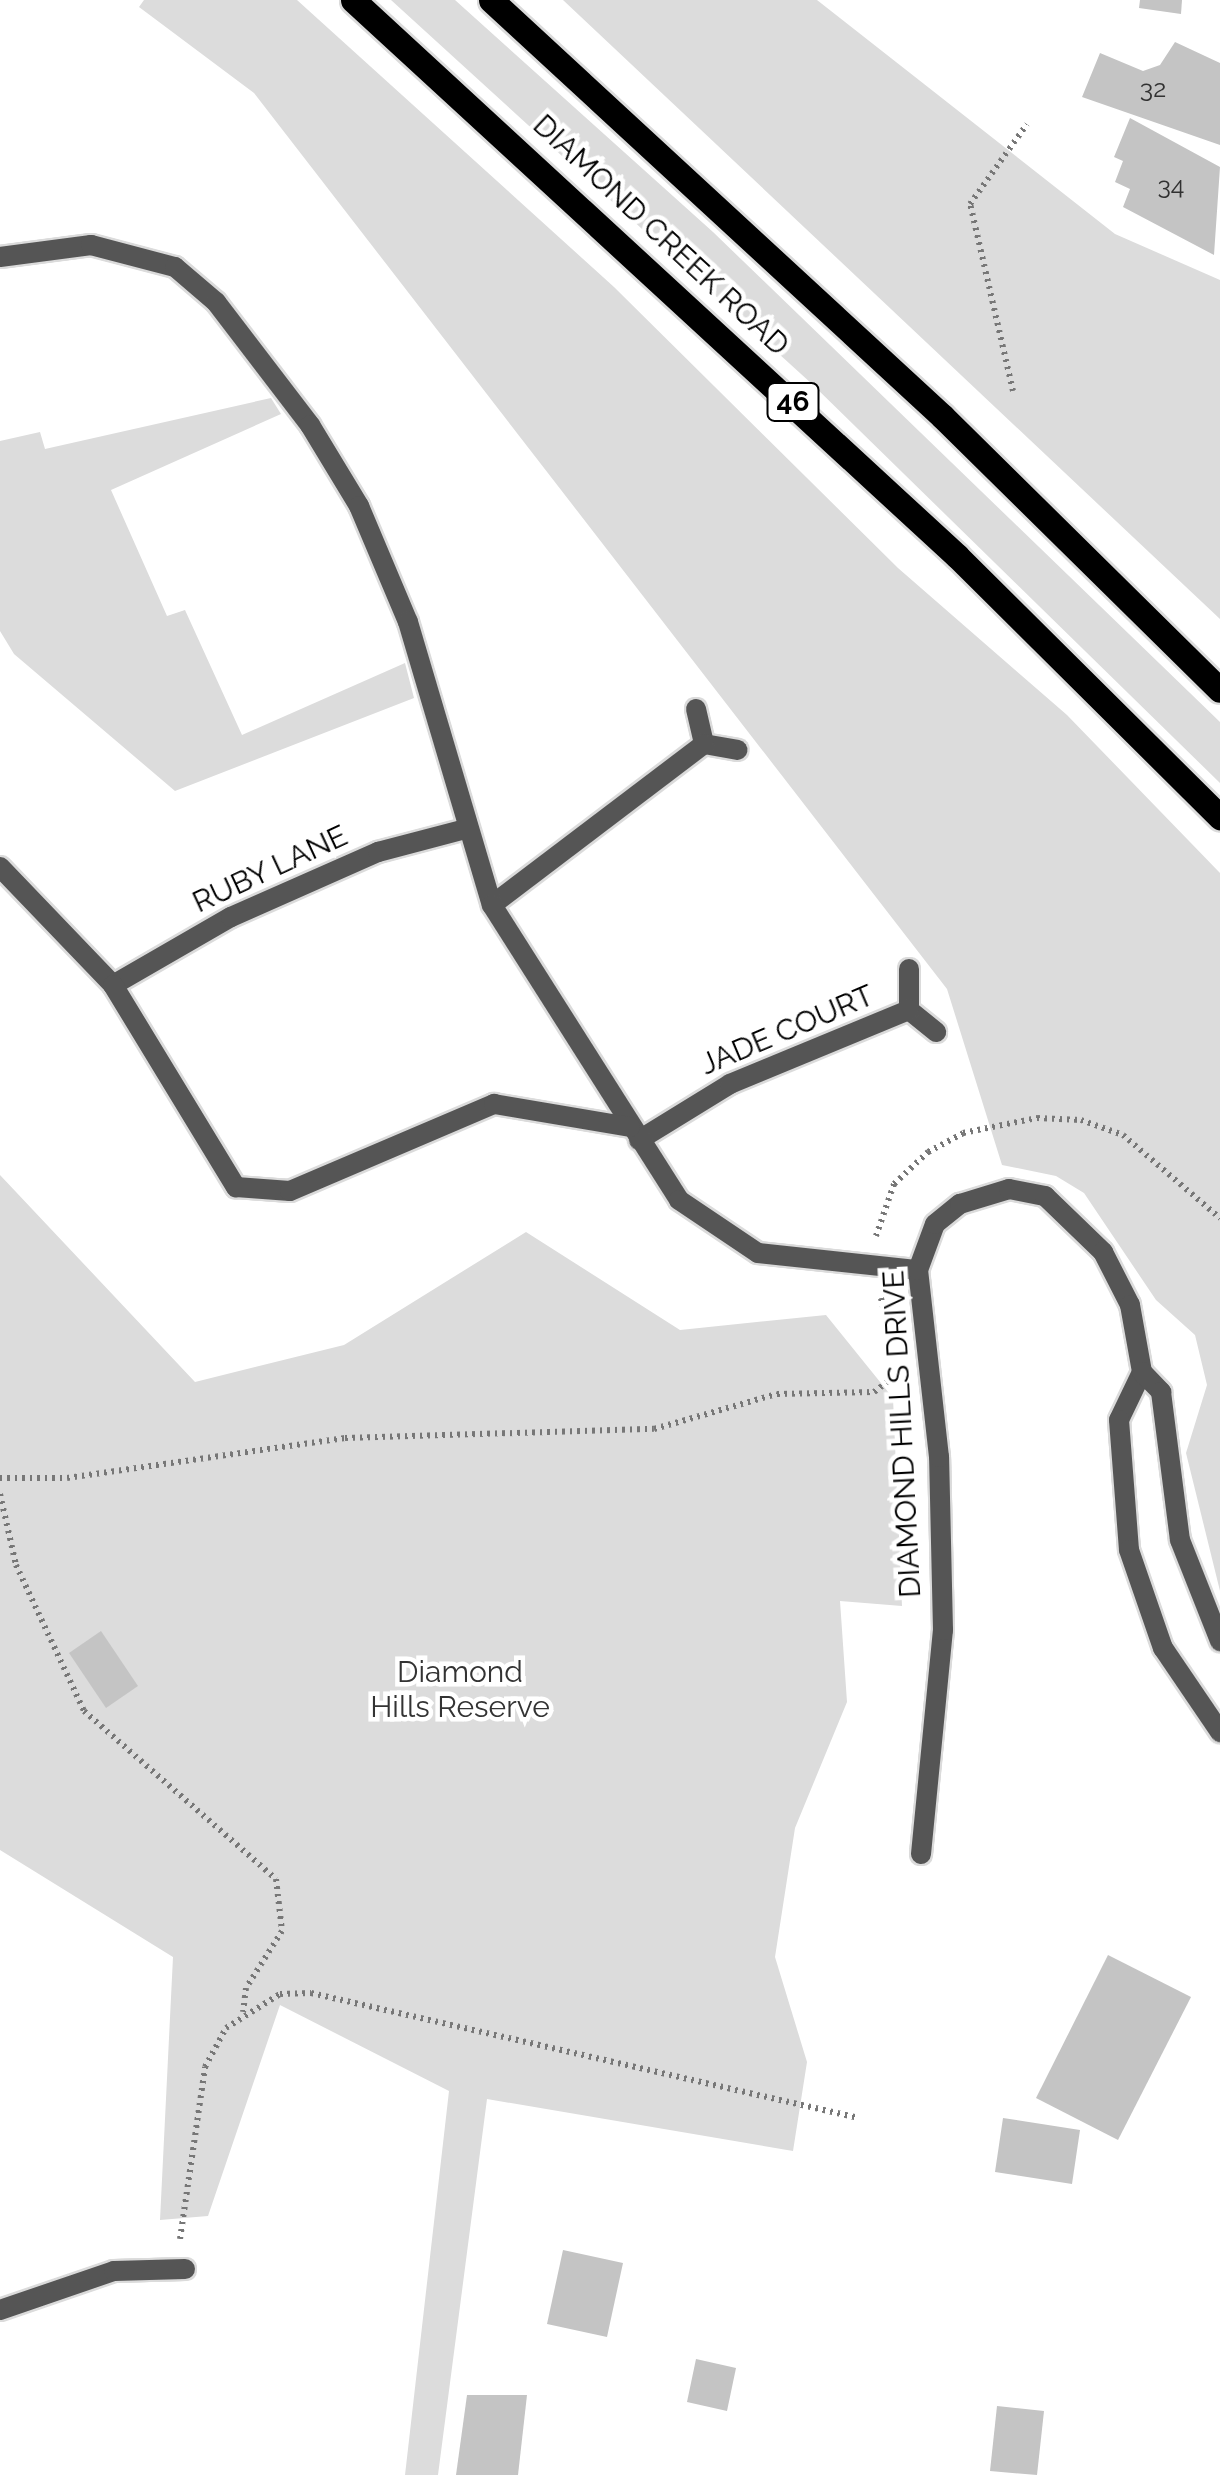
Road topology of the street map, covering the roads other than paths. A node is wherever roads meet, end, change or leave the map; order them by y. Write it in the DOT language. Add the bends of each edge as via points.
graph roads {
  1 [pos="353,0"];
  2 [pos="490,0"];
  3 [pos="0,257"];
  4 [pos="1220,690"];
  5 [pos="696,709"];
  6 [pos="704,744"];
  7 [pos="736,750"];
  8 [pos="1220,817"];
  9 [pos="462,830"];
  10 [pos="0,867"];
  11 [pos="492,905"];
  12 [pos="909,969"];
  13 [pos="113,986"];
  14 [pos="909,1010"];
  15 [pos="936,1032"];
  16 [pos="634,1133"];
  17 [pos="918,1270"];
  18 [pos="1142,1372"];
  19 [pos="1220,1641"];
  20 [pos="1220,1732"];
  21 [pos="920,1854"];
  22 [pos="184,2270"];
  23 [pos="0,2310"];
  1 -- 8 [label="main road, DIAMOND CREEK ROAD / 46" via="916,516"];
  2 -- 4 [label="main road, DIAMOND CREEK ROAD" via="942,416"];
  3 -- 9 [label="street" via="66,244 137,251 175,267 216,302 359,506 422,661"];
  5 -- 6 [label="street"];
  6 -- 7 [label="street"];
  6 -- 11 [label="street"];
  9 -- 11 [label="street"];
  9 -- 13 [label="street, RUBY LANE" via="348,865 231,916"];
  10 -- 13 [label="street"];
  11 -- 16 [label="street"];
  12 -- 14 [label="street, JADE COURT"];
  13 -- 16 [label="street" via="222,1174 254,1193 290,1191 494,1104"];
  14 -- 15 [label="street, JADE COURT"];
  14 -- 16 [label="street, JADE COURT" via="713,1092"];
  16 -- 17 [label="street" via="679,1200 737,1243 784,1260"];
  17 -- 18 [label="street, DIAMOND HILLS DRIVE" via="926,1238 960,1204 1009,1189 1044,1196 1074,1216 1112,1267"];
  17 -- 21 [label="street, DIAMOND HILLS DRIVE" via="938,1438 943,1610"];
  18 -- 19 [label="street, DIAMOND HILLS DRIVE" via="1162,1392 1180,1540"];
  18 -- 20 [label="street" via="1119,1420 1129,1550 1163,1648"];
  22 -- 23 [label="street" via="114,2272"];
}
